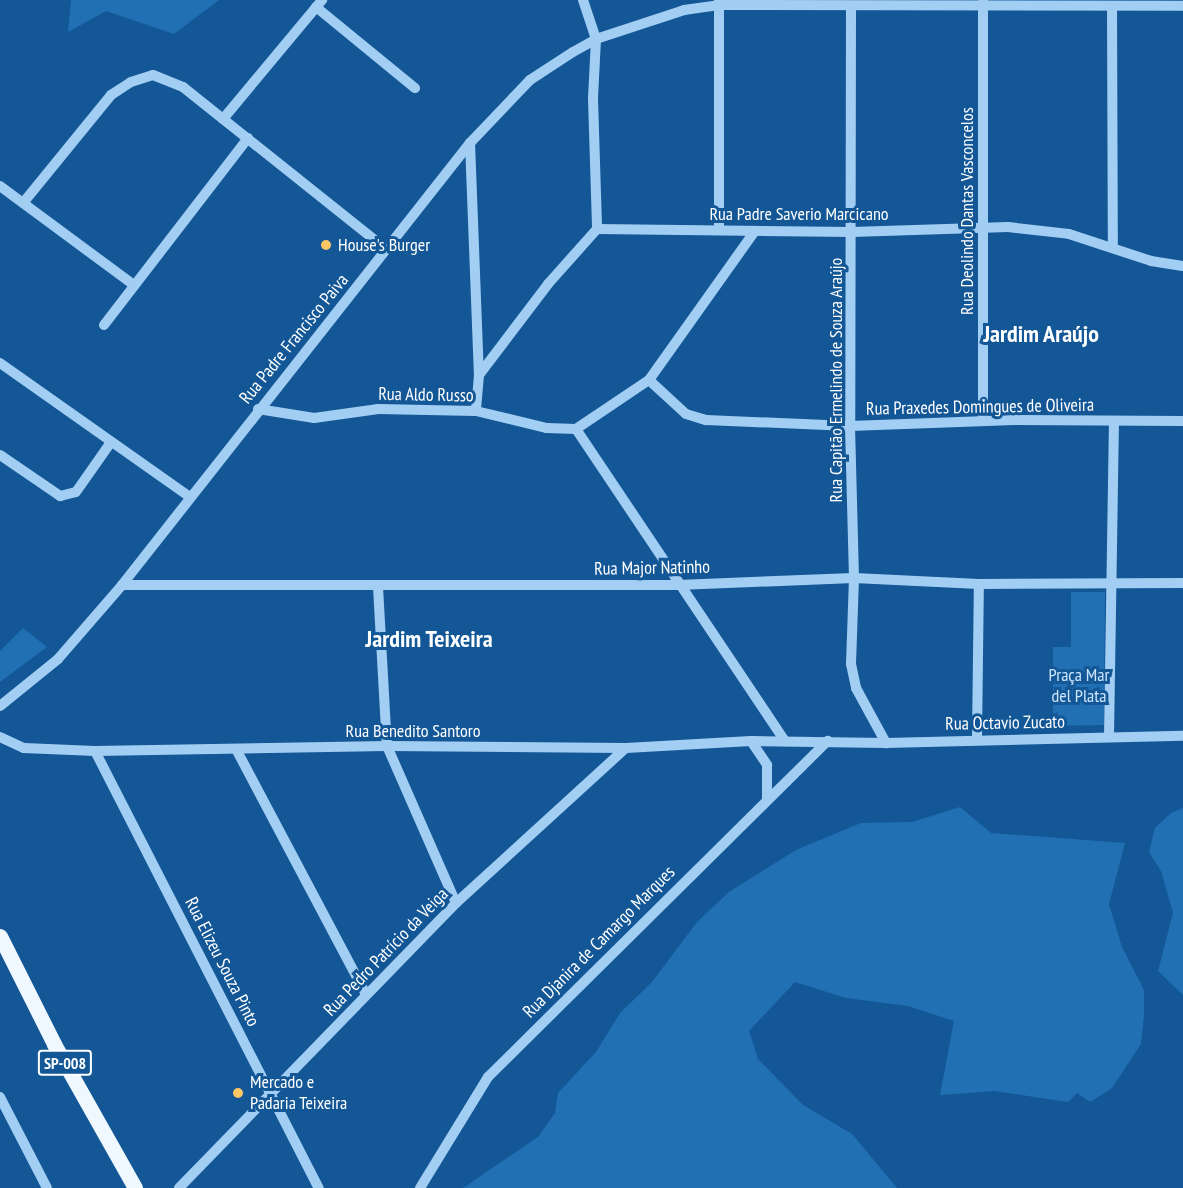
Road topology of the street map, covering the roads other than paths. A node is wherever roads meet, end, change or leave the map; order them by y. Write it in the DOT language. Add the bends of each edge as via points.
graph roads {
  1 [pos="583,0"];
  2 [pos="719,3"];
  3 [pos="319,4"];
  4 [pos="983,4"];
  5 [pos="1112,6"];
  6 [pos="1183,6"];
  7 [pos="851,8"];
  8 [pos="596,39"];
  9 [pos="415,87"];
  10 [pos="223,119"];
  11 [pos="245,142"];
  12 [pos="470,143"];
  13 [pos="0,186"];
  14 [pos="23,202"];
  15 [pos="983,227"];
  16 [pos="597,229"];
  17 [pos="719,230"];
  18 [pos="755,231"];
  19 [pos="852,232"];
  20 [pos="1113,248"];
  21 [pos="386,249"];
  22 [pos="1183,266"];
  23 [pos="134,285"];
  24 [pos="104,325"];
  25 [pos="0,363"];
  26 [pos="479,375"];
  27 [pos="649,380"];
  28 [pos="258,409"];
  29 [pos="476,411"];
  30 [pos="983,421"];
  31 [pos="1114,421"];
  32 [pos="1183,421"];
  33 [pos="850,426"];
  34 [pos="576,429"];
  35 [pos="111,442"];
  36 [pos="0,455"];
  37 [pos="190,497"];
  38 [pos="854,578"];
  39 [pos="1110,583"];
  40 [pos="979,584"];
  41 [pos="1183,584"];
  42 [pos="122,585"];
  43 [pos="678,585"];
  44 [pos="378,587"];
  45 [pos="0,706"];
  46 [pos="1183,736"];
  47 [pos="0,737"];
  48 [pos="1109,737"];
  49 [pos="977,738"];
  50 [pos="751,741"];
  51 [pos="784,741"];
  52 [pos="828,741"];
  53 [pos="886,743"];
  54 [pos="387,746"];
  55 [pos="626,748"];
  56 [pos="236,749"];
  57 [pos="95,752"];
  58 [pos="768,799"];
  59 [pos="456,903"];
  60 [pos="0,936"];
  61 [pos="366,995"];
  62 [pos="273,1095"];
  63 [pos="0,1097"];
  64 [pos="47,1188"];
  65 [pos="135,1188"];
  66 [pos="179,1188"];
  67 [pos="318,1188"];
  68 [pos="420,1188"];
  1 -- 8 [label="street"];
  2 -- 7 [label="street, Rua Padre Francisco Paiva"];
  2 -- 8 [label="street, Rua Padre Francisco Paiva" via="684,10"];
  2 -- 17 [label="street"];
  3 -- 9 [label="street"];
  3 -- 10 [label="street"];
  4 -- 5 [label="street, Rua Padre Francisco Paiva"];
  4 -- 7 [label="street, Rua Padre Francisco Paiva"];
  4 -- 15 [label="street, Rua Deolindo Dantas Vasconcelos"];
  5 -- 6 [label="street, Rua Padre Francisco Paiva"];
  5 -- 20 [label="street"];
  7 -- 19 [label="street, Rua Capitão Ermelindo de Souza Araújo"];
  8 -- 12 [label="street, Rua Padre Francisco Paiva" via="530,80"];
  8 -- 16 [label="street" via="593,99"];
  10 -- 11 [label="street"];
  10 -- 14 [label="street" via="183,87 153,75 131,82 111,95"];
  11 -- 21 [label="street"];
  11 -- 23 [label="street"];
  12 -- 21 [label="street, Rua Padre Francisco Paiva"];
  12 -- 26 [label="street"];
  13 -- 14 [label="street"];
  14 -- 23 [label="street"];
  15 -- 19 [label="street, Rua Padre Saverio Marcicano"];
  15 -- 20 [label="street, Rua Padre Saverio Marcicano" via="1069,234"];
  15 -- 30 [label="street, Rua Deolindo Dantas Vasconcelos"];
  16 -- 17 [label="street, Rua Padre Saverio Marcicano"];
  16 -- 26 [label="street" via="548,284"];
  17 -- 18 [label="street, Rua Padre Saverio Marcicano"];
  18 -- 19 [label="street, Rua Padre Saverio Marcicano"];
  18 -- 27 [label="street"];
  19 -- 33 [label="street, Rua Capitão Ermelindo de Souza Araújo"];
  20 -- 22 [label="street, Rua Padre Saverio Marcicano" via="1151,261"];
  21 -- 28 [label="street, Rua Padre Francisco Paiva"];
  23 -- 24 [label="street"];
  25 -- 35 [label="street"];
  26 -- 29 [label="street"];
  27 -- 33 [label="street, Rua Praxedes Domingues de Oliveira" via="686,414 706,420"];
  27 -- 34 [label="street"];
  28 -- 29 [label="street, Rua Aldo Russo" via="314,418 378,409"];
  28 -- 37 [label="street, Rua Padre Francisco Paiva"];
  29 -- 34 [label="street, Rua Aldo Russo" via="547,428"];
  30 -- 31 [label="street, Rua Praxedes Domingues de Oliveira"];
  30 -- 33 [label="street, Rua Praxedes Domingues de Oliveira"];
  31 -- 32 [label="street, Rua Praxedes Domingues de Oliveira"];
  31 -- 39 [label="street"];
  33 -- 38 [label="street, Rua Capitão Ermelindo de Souza Araújo"];
  34 -- 43 [label="street"];
  35 -- 36 [label="street" via="76,492 60,496"];
  35 -- 37 [label="street"];
  37 -- 42 [label="street, Rua Padre Francisco Paiva"];
  38 -- 40 [label="street, Rua Major Natinho"];
  38 -- 43 [label="street, Rua Major Natinho"];
  38 -- 53 [label="street, Rua Capitão Ermelindo de Souza Araújo" via="851,664 856,688"];
  39 -- 40 [label="street, Rua Major Natinho"];
  39 -- 41 [label="street, Rua Major Natinho"];
  39 -- 48 [label="street"];
  40 -- 49 [label="street"];
  42 -- 44 [label="street, Rua Major Natinho"];
  42 -- 45 [label="street, Rua Padre Francisco Paiva" via="58,658"];
  43 -- 44 [label="street, Rua Major Natinho"];
  43 -- 51 [label="street"];
  44 -- 54 [label="street"];
  46 -- 48 [label="street, Rua Octavio Zucato"];
  47 -- 57 [label="street, Rua Benedito Santoro" via="24,748"];
  48 -- 49 [label="street, Rua Octavio Zucato"];
  49 -- 53 [label="street, Rua Octavio Zucato"];
  50 -- 51 [label="street, Rua Benedito Santoro"];
  50 -- 55 [label="street, Rua Benedito Santoro"];
  50 -- 58 [label="street" via="767,765"];
  51 -- 52 [label="street, Rua Benedito Santoro"];
  52 -- 53 [label="street, Rua Octavio Zucato"];
  52 -- 58 [label="street, Rua Djanira de Camargo Marques"];
  54 -- 55 [label="street, Rua Benedito Santoro"];
  54 -- 56 [label="street, Rua Benedito Santoro"];
  54 -- 59 [label="street"];
  55 -- 59 [label="street, Rua Pedro Patrício da Veiga"];
  56 -- 57 [label="street, Rua Benedito Santoro"];
  56 -- 61 [label="street"];
  57 -- 62 [label="street, Rua Elizeu Souza Pinto"];
  58 -- 68 [label="street, Rua Djanira de Camargo Marques" via="489,1077"];
  59 -- 61 [label="street, Rua Pedro Patrício da Veiga"];
  60 -- 65 [label="main road, SP-008" via="54,1044"];
  61 -- 62 [label="street, Rua Pedro Patrício da Veiga"];
  62 -- 66 [label="street, Rua Pedro Patrício da Veiga"];
  62 -- 67 [label="street, Rua Elizeu Souza Pinto"];
  63 -- 64 [label="street"];
}
